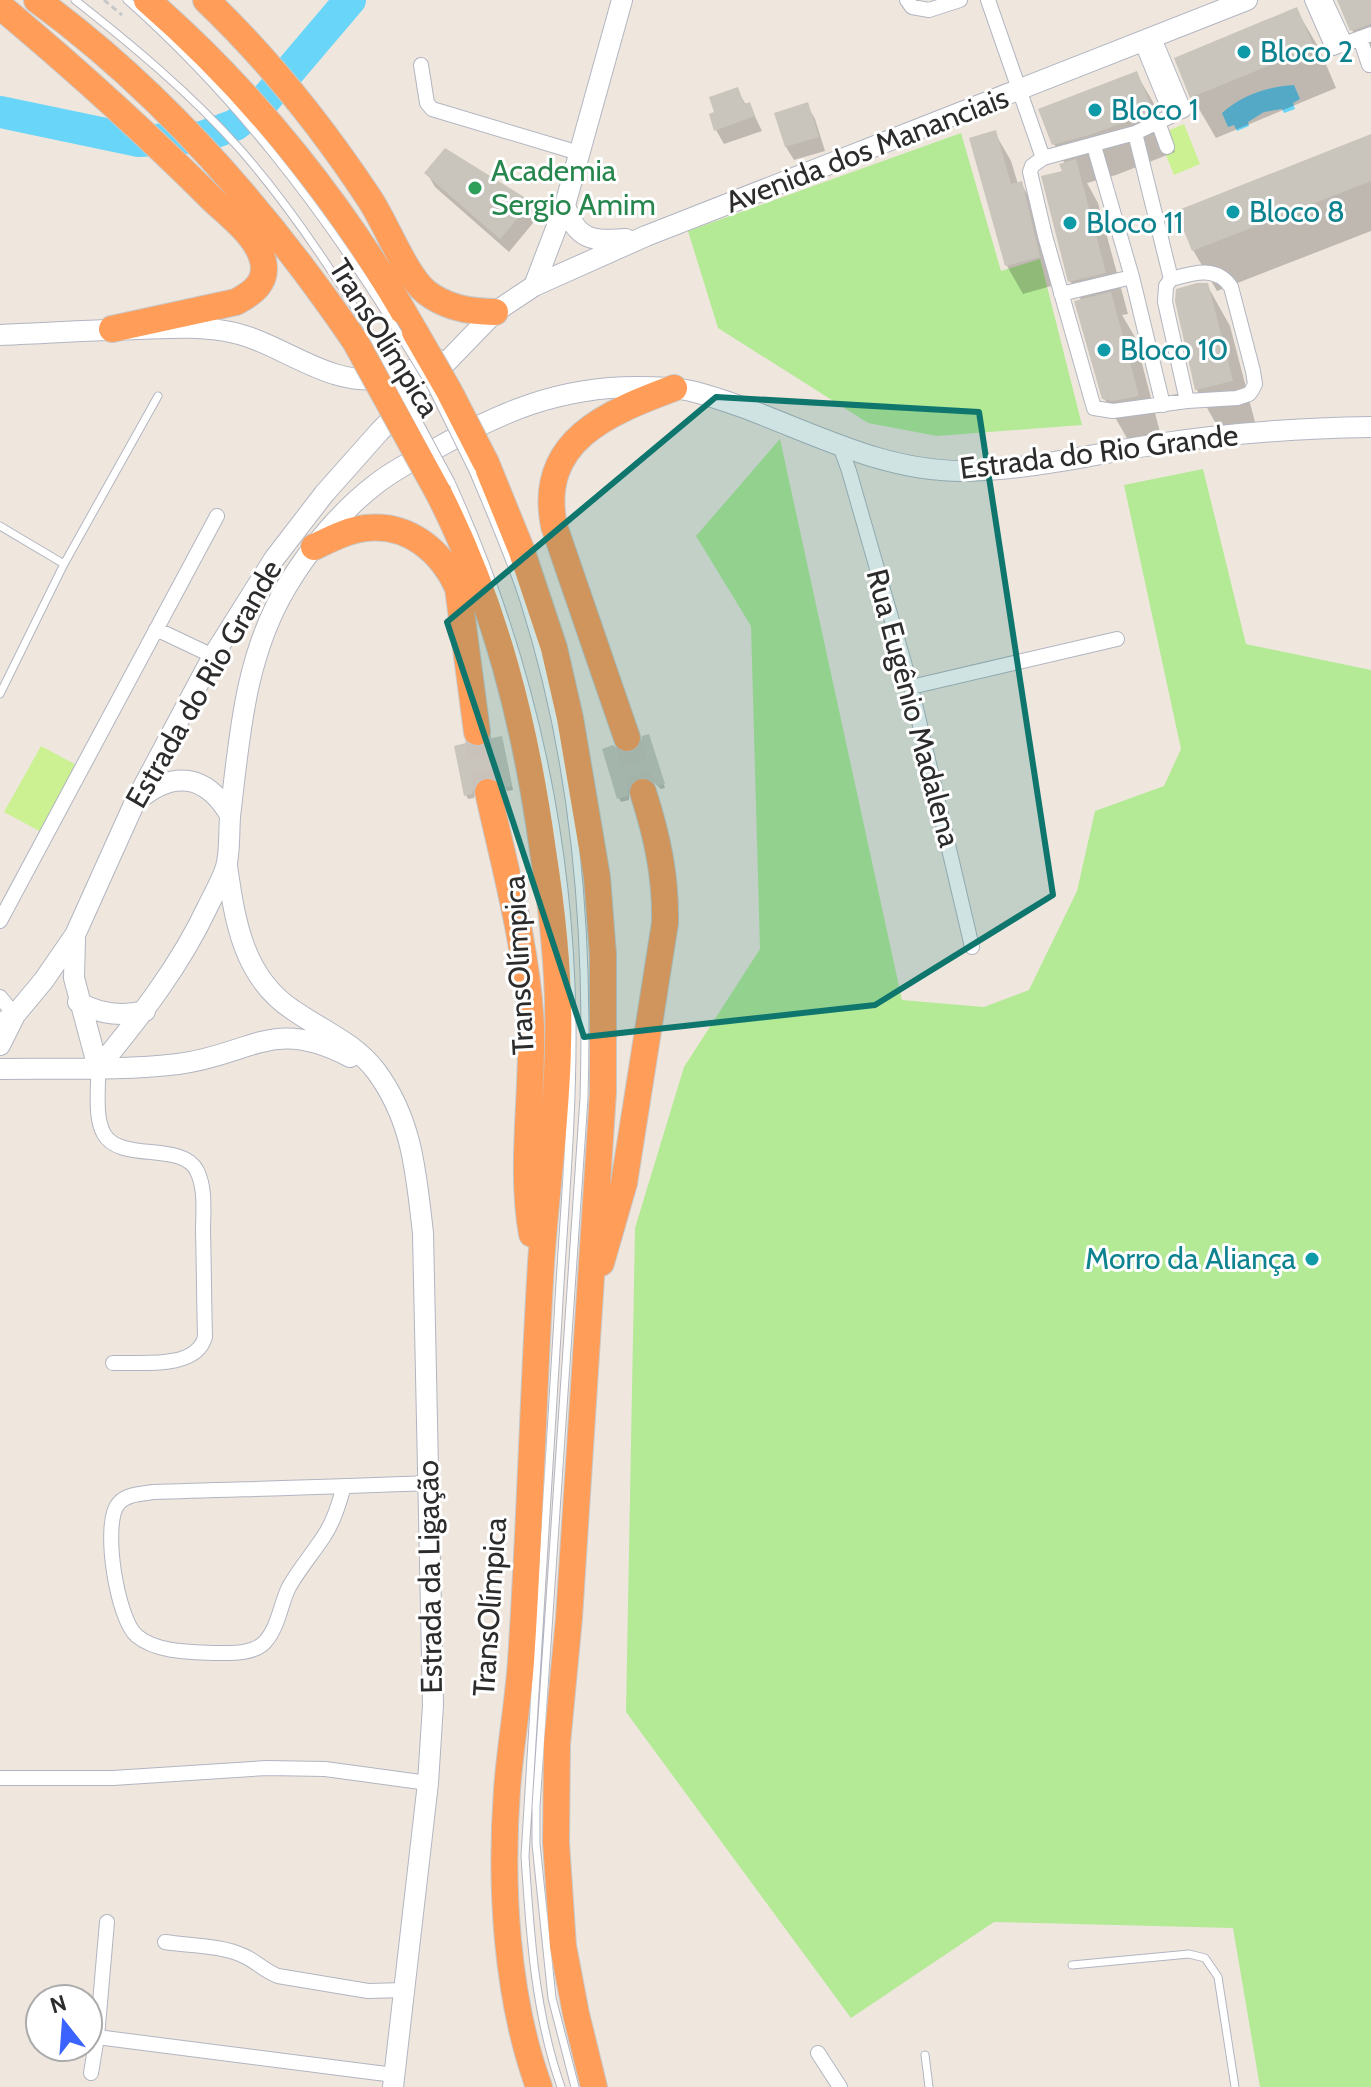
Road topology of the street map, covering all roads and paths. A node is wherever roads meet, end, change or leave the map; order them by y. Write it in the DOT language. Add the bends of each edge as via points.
graph roads {
  1 [pos="37,0"];
  2 [pos="75,0"];
  3 [pos="127,0"];
  4 [pos="147,0"];
  5 [pos="206,0"];
  6 [pos="622,0"];
  7 [pos="907,0"];
  8 [pos="960,0"];
  9 [pos="988,0"];
  10 [pos="1247,0"];
  11 [pos="1312,0"];
  12 [pos="1325,0"];
  13 [pos="0,6"];
  14 [pos="1365,36"];
  15 [pos="1148,40"];
  16 [pos="1339,46"];
  17 [pos="421,65"];
  18 [pos="1369,65"];
  19 [pos="226,87"];
  20 [pos="1019,90"];
  21 [pos="183,110"];
  22 [pos="1171,115"];
  23 [pos="1135,133"];
  24 [pos="1094,146"];
  25 [pos="1167,147"];
  26 [pos="579,153"];
  27 [pos="1043,158"];
  28 [pos="565,205"];
  29 [pos="646,236"];
  30 [pos="1132,277"];
  31 [pos="1171,279"];
  32 [pos="534,286"];
  33 [pos="1061,294"];
  34 [pos="495,312"];
  35 [pos="112,329"];
  36 [pos="0,335"];
  37 [pos="364,339"];
  38 [pos="450,357"];
  39 [pos="674,388"];
  40 [pos="158,396"];
  41 [pos="1187,401"];
  42 [pos="1163,405"];
  43 [pos="1371,427"];
  44 [pos="840,446"];
  45 [pos="864,454"];
  46 [pos="479,467"];
  47 [pos="849,471"];
  48 [pos="445,488"];
  49 [pos="217,516"];
  50 [pos="0,526"];
  51 [pos="314,547"];
  52 [pos="64,564"];
  53 [pos="156,629"];
  54 [pos="1117,639"];
  55 [pos="213,656"];
  56 [pos="911,687"];
  57 [pos="0,694"];
  58 [pos="477,732"];
  59 [pos="627,738"];
  60 [pos="488,792"];
  61 [pos="643,792"];
  62 [pos="134,804"];
  63 [pos="230,815"];
  64 [pos="227,866"];
  65 [pos="0,921"];
  66 [pos="75,935"];
  67 [pos="972,947"];
  68 [pos="0,997"];
  69 [pos="78,1002"];
  70 [pos="145,1011"];
  71 [pos="7,1019"];
  72 [pos="0,1045"];
  73 [pos="98,1068"];
  74 [pos="0,1069"];
  75 [pos="377,1073"];
  76 [pos="541,1260"];
  77 [pos="588,1301"];
  78 [pos="113,1363"];
  79 [pos="428,1483"];
  80 [pos="344,1486"];
  81 [pos="0,1778"];
  82 [pos="428,1783"];
  83 [pos="107,1922"];
  84 [pos="165,1942"];
  85 [pos="1072,1965"];
  86 [pos="102,1983"];
  87 [pos="405,1990"];
  88 [pos="104,2038"];
  89 [pos="818,2053"];
  90 [pos="925,2055"];
  91 [pos="93,2063"];
  92 [pos="91,2073"];
  93 [pos="393,2081"];
  94 [pos="539,2087"];
  95 [pos="561,2087"];
  96 [pos="575,2087"];
  97 [pos="594,2087"];
  98 [pos="840,2087"];
  99 [pos="929,2087"];
  100 [pos="1235,2087"];
  1 -- 21 [label="highway, TransOlímpica"];
  2 -- 21 [label="lane, TransOlímpica" via="131,44"];
  3 -- 19 [label="lane, TransOlímpica"];
  4 -- 19 [label="highway, TransOlímpica"];
  5 -- 34 [label="highway" via="324,133 384,220 421,288 451,306"];
  6 -- 26 [label="main road"];
  7 -- 8 [label="street" via="912,7 929,10"];
  9 -- 20 [label="street"];
  10 -- 15 [label="main road, Avenida dos Mananciais"];
  11 -- 16 [label="street"];
  12 -- 16 [label="street"];
  13 -- 35 [label="highway" via="182,169 248,234 264,263 261,285 236,302"];
  14 -- 16 [label="street"];
  14 -- 18 [label="street"];
  15 -- 20 [label="main road, Avenida dos Mananciais"];
  15 -- 22 [label="street"];
  17 -- 26 [label="street" via="432,109"];
  19 -- 46 [label="highway, TransOlímpica, bridge" via="341,213 384,276 404,328 449,391"];
  20 -- 27 [label="street"];
  20 -- 29 [label="main road, Avenida dos Mananciais"];
  21 -- 37 [label="highway, TransOlímpica" via="217,164"];
  21 -- 37 [label="lane, TransOlímpica" via="238,146 293,214 342,286"];
  22 -- 23 [label="street"];
  22 -- 25 [label="street"];
  23 -- 24 [label="street"];
  23 -- 31 [label="street"];
  24 -- 27 [label="street"];
  24 -- 30 [label="street"];
  26 -- 28 [label="main road"];
  27 -- 33 [label="street" via="1032,166 1031,179"];
  28 -- 29 [label="main road" via="573,224 589,239"];
  28 -- 32 [label="main road"];
  29 -- 32 [label="main road, Avenida dos Mananciais"];
  30 -- 33 [label="street"];
  30 -- 42 [label="street"];
  31 -- 41 [label="street" via="1165,302"];
  31 -- 41 [label="street" via="1195,273 1225,279 1255,384 1249,394 1237,398"];
  32 -- 34 [label="main road, Avenida dos Mananciais"];
  33 -- 42 [label="street" via="1094,408"];
  34 -- 38 [label="main road, Estrada do Rio Grande"];
  35 -- 36 [label="main road"];
  35 -- 38 [label="main road" via="229,331 303,364 360,378 387,378"];
  37 -- 48 [label="highway, TransOlímpica, bridge"];
  38 -- 55 [label="main road, Estrada do Rio Grande" via="324,494 274,559"];
  39 -- 44 [label="main road, Estrada do Rio Grande" via="760,412"];
  39 -- 51 [label="main road, Estrada do Rio Grande" via="581,391 511,409 376,484"];
  39 -- 59 [label="highway" via="597,422 571,446 551,485 554,526"];
  40 -- 52 [label="lane"];
  41 -- 42 [label="street"];
  43 -- 45 [label="main road, Estrada do Rio Grande" via="1198,439 994,470 919,469"];
  44 -- 45 [label="main road, Estrada do Rio Grande"];
  44 -- 47 [label="street, Rua Eugênio Madalena"];
  45 -- 47 [label="street"];
  46 -- 77 [label="highway, TransOlímpica" via="521,549 554,648 597,877 603,1092"];
  46 -- 96 [label="lane, TransOlímpica" via="542,666 574,827 585,938 584,1098 536,1819 552,1998"];
  47 -- 56 [label="street, Rua Eugênio Madalena"];
  48 -- 76 [label="highway, TransOlímpica" via="504,655 533,776 550,892 559,1042"];
  48 -- 95 [label="lane, TransOlímpica" via="481,548 519,657 562,858 569,939 572,1027 566,1174 525,1856 531,1947"];
  49 -- 53 [label="street"];
  50 -- 52 [label="lane"];
  51 -- 58 [label="highway" via="351,531 382,528 402,531 434,551 458,588"];
  51 -- 63 [label="main road, Estrada do Rio Grande" via="286,587 252,664"];
  52 -- 57 [label="lane"];
  53 -- 55 [label="street"];
  53 -- 65 [label="street"];
  54 -- 56 [label="street"];
  55 -- 62 [label="main road, Estrada do Rio Grande"];
  56 -- 67 [label="street, Rua Eugênio Madalena"];
  60 -- 76 [label="highway" via="518,929 531,1023 528,1181 533,1241"];
  61 -- 77 [label="highway" via="662,858 665,923 624,1183"];
  62 -- 63 [label="main road" via="161,784 185,780 209,788"];
  62 -- 66 [label="main road, Estrada do Rio Grande"];
  63 -- 64 [label="main road, Estrada do Rio Grande"];
  64 -- 70 [label="main road, Estrada do Rio Grande" via="187,949"];
  64 -- 75 [label="main road, Estrada da Ligação" via="236,925 254,969 291,1009 343,1039"];
  66 -- 69 [label="main road, Estrada do Rio Grande"];
  66 -- 71 [label="main road, Estrada do Rio Grande" via="44,980"];
  68 -- 71 [label="street"];
  69 -- 70 [label="main road" via="111,1013"];
  69 -- 73 [label="main road, Estrada do Rio Grande"];
  70 -- 73 [label="main road, Estrada do Rio Grande"];
  71 -- 72 [label="main road, Estrada do Rio Grande"];
  73 -- 74 [label="main road"];
  73 -- 75 [label="main road" via="182,1064 284,1037 327,1046"];
  73 -- 78 [label="street" via="105,1136 116,1146 190,1162 197,1169 203,1200 203,1344 183,1358"];
  75 -- 79 [label="main road, Estrada da Ligação" via="407,1130 415,1162 423,1233"];
  76 -- 94 [label="highway, TransOlímpica" via="506,1853 515,1986"];
  77 -- 97 [label="highway, TransOlímpica" via="557,1744 556,1842 563,1946"];
  79 -- 80 [label="street"];
  79 -- 82 [label="main road, Estrada da Ligação" via="433,1705"];
  80 -- 80 [label="street" via="326,1534 289,1587 272,1632 258,1647 236,1653 162,1648 130,1630 117,1587 110,1521 120,1501 153,1492"];
  81 -- 82 [label="street" via="113,1778 267,1768 325,1769"];
  82 -- 87 [label="main road, Estrada da Ligação"];
  83 -- 86 [label="street"];
  84 -- 87 [label="street" via="229,1951 278,1976 368,1991"];
  85 -- 100 [label="lane" via="1189,1954 1205,1958 1218,1977"];
  87 -- 93 [label="main road, Estrada da Ligação"];
  88 -- 93 [label="street"];
  89 -- 98 [label="street"];
  90 -- 99 [label="lane"];
  91 -- 92 [label="street"];
}
